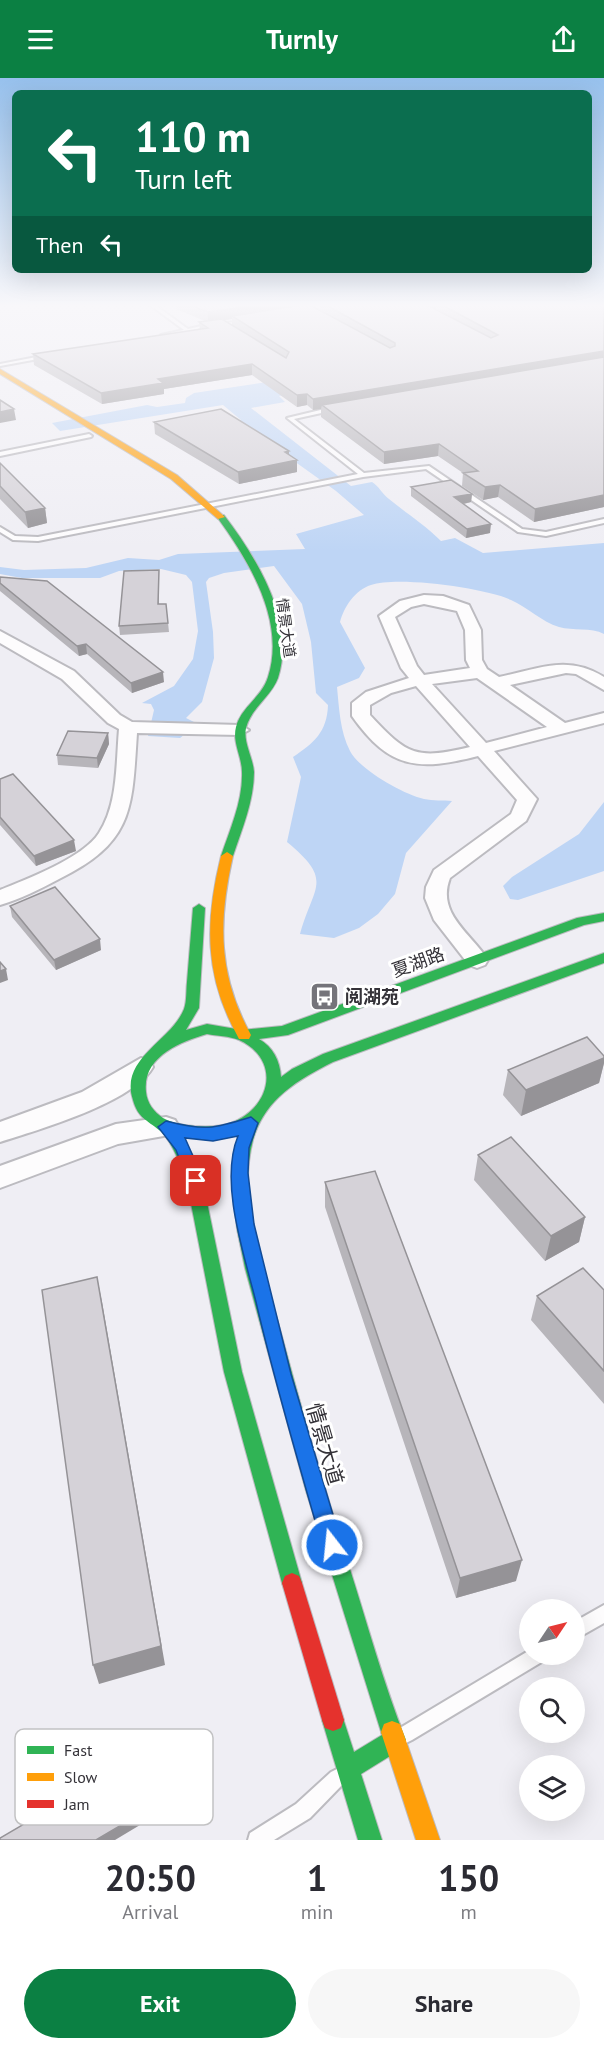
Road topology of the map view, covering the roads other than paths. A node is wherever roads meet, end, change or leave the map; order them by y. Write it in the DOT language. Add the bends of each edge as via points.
graph roads {
  1 [pos="12,387"];
  2 [pos="20,387"];
  3 [pos="28,394"];
  4 [pos="340,408"];
  5 [pos="92,434"];
  6 [pos="0,454"];
  7 [pos="363,475"];
  8 [pos="203,506"];
  9 [pos="604,521"];
  10 [pos="0,529"];
  11 [pos="244,579"];
  12 [pos="0,636"];
  13 [pos="480,672"];
  14 [pos="257,676"];
  15 [pos="423,682"];
  16 [pos="497,683"];
  17 [pos="604,685"];
  18 [pos="604,718"];
  19 [pos="230,726"];
  20 [pos="136,727"];
  21 [pos="562,729"];
  22 [pos="484,749"];
  23 [pos="200,894"];
  24 [pos="0,898"];
  25 [pos="604,917"];
  26 [pos="604,958"];
  27 [pos="477,960"];
  28 [pos="244,1035"];
  29 [pos="162,1046"];
  30 [pos="141,1067"];
  31 [pos="275,1090"];
  32 [pos="251,1123"];
  33 [pos="166,1127"];
  34 [pos="0,1132"];
  35 [pos="0,1178"];
  36 [pos="604,1613"];
  37 [pos="585,1625"];
  38 [pos="522,1665"];
  39 [pos="395,1740"];
  40 [pos="348,1769"];
  41 [pos="257,1840"];
  42 [pos="370,1840"];
  43 [pos="428,1840"];
  1 -- 3 [label="street, 情景大道"];
  2 -- 3 [label="street, 情景大道"];
  3 -- 5 [label="street, 情景大道"];
  4 -- 7 [label="lane" via="290,418"];
  5 -- 6 [label="lane"];
  5 -- 8 [label="street, 情景大道" via="179,480"];
  7 -- 8 [label="lane"];
  7 -- 9 [label="lane" via="427,467 520,531 533,534"];
  8 -- 10 [label="lane" via="38,539 13,538"];
  8 -- 11 [label="street, 情景大道"];
  8 -- 19 [label="street, 情景大道" via="242,544 270,611 275,669 272,683 243,719"];
  12 -- 20 [label="street" via="68,675 114,719"];
  13 -- 15 [label="street"];
  13 -- 15 [label="street" via="474,660 473,630 464,608 444,600 420,598 400,604 387,616 409,668"];
  13 -- 16 [label="street"];
  14 -- 19 [label="street"];
  15 -- 22 [label="street"];
  15 -- 22 [label="street" via="370,694 361,704 361,716 392,747 417,760"];
  16 -- 17 [label="street" via="566,668 581,670"];
  16 -- 21 [label="street"];
  18 -- 21 [label="street"];
  19 -- 20 [label="street"];
  19 -- 28 [label="street" via="249,763 221,883 217,962 229,1009"];
  20 -- 24 [label="street" via="117,815 107,838 87,855"];
  21 -- 22 [label="street"];
  22 -- 27 [label="street" via="526,799 519,817 441,875 435,886 435,902 445,921"];
  23 -- 29 [label="street" via="192,1008"];
  25 -- 27 [label="street, 夏湖路" via="582,921"];
  26 -- 31 [label="street" via="328,1058 297,1073"];
  27 -- 28 [label="street, 夏湖路" via="283,1031"];
  28 -- 29 [label="street" via="207,1029"];
  28 -- 31 [label="street" via="267,1054 273,1065"];
  29 -- 30 [label="street"];
  30 -- 33 [label="street" via="137,1084 140,1104 152,1119"];
  30 -- 34 [label="street" via="115,1088 88,1102"];
  31 -- 32 [label="street"];
  32 -- 33 [label="street" via="213,1135 195,1135"];
  32 -- 39 [label="street, 情景大道" via="241,1148 245,1224 282,1374 351,1610"];
  33 -- 35 [label="street" via="116,1134"];
  33 -- 40 [label="street" via="183,1147 196,1181 203,1232 238,1390"];
  36 -- 37 [label="lane"];
  38 -- 39 [label="lane"];
  39 -- 40 [label="street"];
  39 -- 43 [label="street, 情景大道"];
  40 -- 41 [label="lane" via="303,1811"];
  40 -- 42 [label="street"];
}
